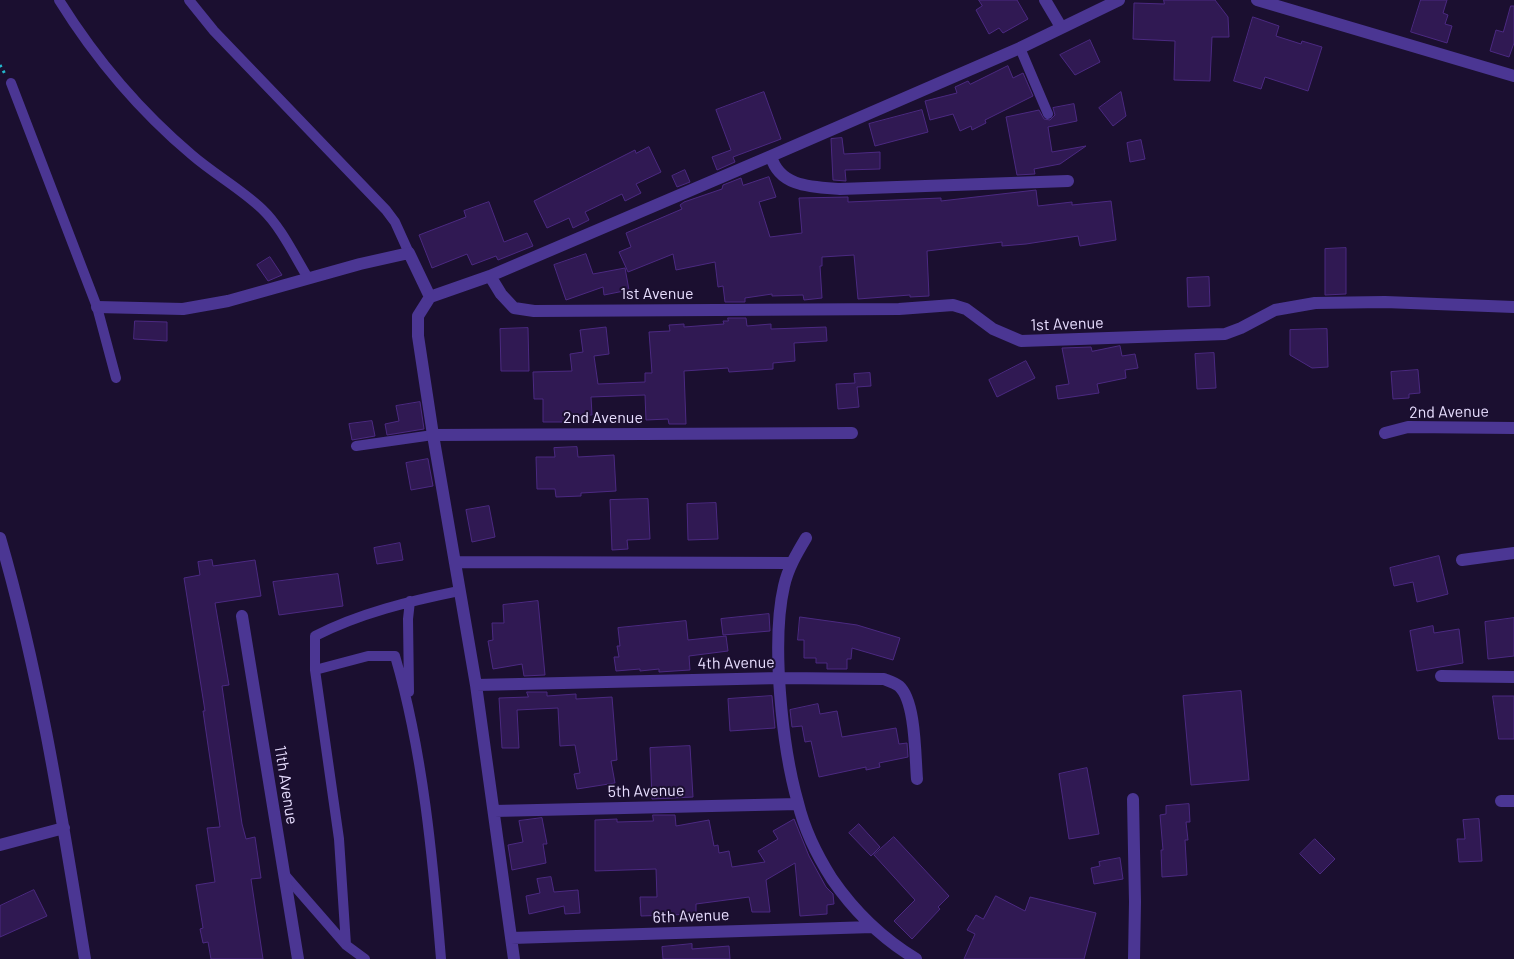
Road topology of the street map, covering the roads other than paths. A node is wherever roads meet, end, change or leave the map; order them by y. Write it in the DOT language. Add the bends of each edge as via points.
graph roads {
  1 [pos="59,0"];
  2 [pos="190,0"];
  3 [pos="1046,0"];
  4 [pos="1119,0"];
  5 [pos="1256,0"];
  6 [pos="1061,27"];
  7 [pos="1020,48"];
  8 [pos="1514,76"];
  9 [pos="11,83"];
  10 [pos="1048,114"];
  11 [pos="770,156"];
  12 [pos="1068,181"];
  13 [pos="408,252"];
  14 [pos="490,276"];
  15 [pos="308,278"];
  16 [pos="430,297"];
  17 [pos="98,307"];
  18 [pos="1514,307"];
  19 [pos="116,378"];
  20 [pos="1514,428"];
  21 [pos="852,434"];
  22 [pos="1385,434"];
  23 [pos="433,435"];
  24 [pos="356,446"];
  25 [pos="0,538"];
  26 [pos="806,538"];
  27 [pos="1514,553"];
  28 [pos="1462,560"];
  29 [pos="456,562"];
  30 [pos="791,563"];
  31 [pos="459,590"];
  32 [pos="410,601"];
  33 [pos="242,616"];
  34 [pos="315,670"];
  35 [pos="1441,676"];
  36 [pos="1514,677"];
  37 [pos="780,678"];
  38 [pos="476,685"];
  39 [pos="409,704"];
  40 [pos="917,779"];
  41 [pos="1133,799"];
  42 [pos="1501,801"];
  43 [pos="1514,801"];
  44 [pos="798,804"];
  45 [pos="494,811"];
  46 [pos="64,828"];
  47 [pos="0,845"];
  48 [pos="284,874"];
  49 [pos="873,927"];
  50 [pos="511,938"];
  51 [pos="346,945"];
  52 [pos="85,959"];
  53 [pos="298,959"];
  54 [pos="365,959"];
  55 [pos="441,959"];
  56 [pos="514,959"];
  57 [pos="916,959"];
  58 [pos="1134,959"];
  1 -- 15 [label="lane" via="98,59 120,83 192,155 262,208"];
  2 -- 13 [label="lane" via="214,31 386,210"];
  3 -- 6 [label="street"];
  4 -- 6 [label="street"];
  5 -- 8 [label="street"];
  6 -- 7 [label="street"];
  7 -- 10 [label="lane"];
  7 -- 11 [label="street"];
  9 -- 17 [label="lane"];
  11 -- 12 [label="street" via="774,169 787,179 810,187 840,190"];
  11 -- 14 [label="street"];
  13 -- 15 [label="street"];
  13 -- 16 [label="street"];
  14 -- 16 [label="street"];
  14 -- 18 [label="street, 1st Avenue" via="514,308 534,311 899,309 953,305 1021,341 1225,334 1275,310 1314,303"];
  15 -- 17 [label="street" via="228,301 183,309"];
  16 -- 23 [label="street" via="418,316 418,336"];
  17 -- 19 [label="lane"];
  20 -- 22 [label="street, 2nd Avenue" via="1408,427"];
  21 -- 23 [label="street, 2nd Avenue"];
  23 -- 24 [label="lane, 2nd Avenue"];
  23 -- 29 [label="street"];
  25 -- 46 [label="street" via="32,668"];
  26 -- 30 [label="street"];
  27 -- 28 [label="street"];
  29 -- 30 [label="street"];
  29 -- 31 [label="street"];
  30 -- 37 [label="street" via="780,604"];
  31 -- 32 [label="lane"];
  31 -- 38 [label="street"];
  32 -- 34 [label="lane" via="316,636"];
  32 -- 39 [label="lane"];
  33 -- 48 [label="street, 11th Avenue"];
  34 -- 39 [label="lane" via="368,656 395,656"];
  34 -- 51 [label="lane" via="339,839"];
  35 -- 36 [label="street"];
  37 -- 38 [label="street, 4th Avenue"];
  37 -- 40 [label="street, 4th Avenue" via="884,679 899,686 911,716"];
  37 -- 44 [label="street" via="784,729"];
  38 -- 45 [label="street"];
  39 -- 55 [label="lane"];
  41 -- 58 [label="street"];
  42 -- 43 [label="street"];
  44 -- 45 [label="street, 5th Avenue"];
  44 -- 49 [label="street" via="832,878"];
  45 -- 50 [label="street"];
  46 -- 47 [label="street"];
  46 -- 52 [label="street"];
  48 -- 51 [label="lane"];
  48 -- 53 [label="street, 11th Avenue"];
  49 -- 50 [label="street, 6th Avenue"];
  49 -- 57 [label="street"];
  50 -- 56 [label="street"];
  51 -- 54 [label="lane"];
}
